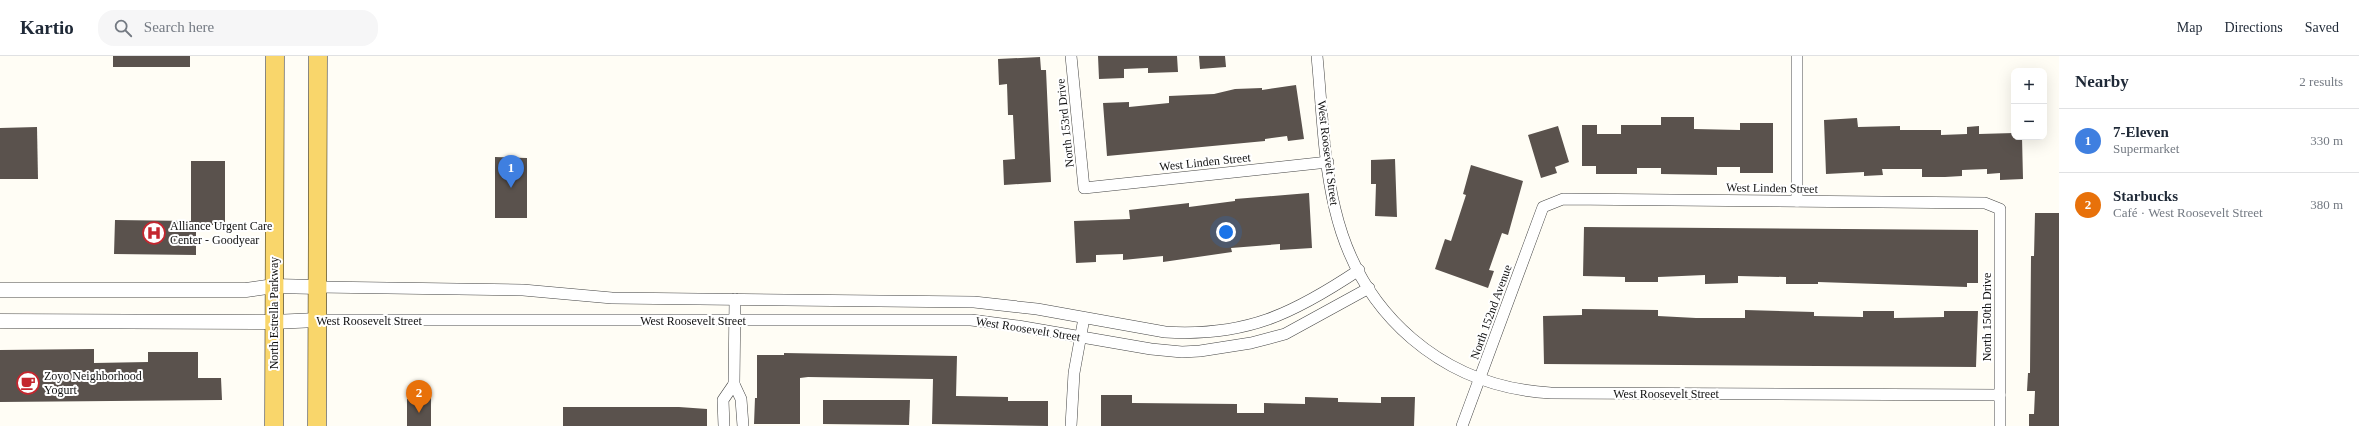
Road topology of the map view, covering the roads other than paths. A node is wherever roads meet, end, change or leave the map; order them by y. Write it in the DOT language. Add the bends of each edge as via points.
graph roads {
  1 [pos="275,56"];
  2 [pos="318,56"];
  3 [pos="1071,56"];
  4 [pos="1317,56"];
  5 [pos="1797,56"];
  6 [pos="1328,162"];
  7 [pos="1084,188"];
  8 [pos="1797,201"];
  9 [pos="1543,207"];
  10 [pos="2000,209"];
  11 [pos="1359,270"];
  12 [pos="274,286"];
  13 [pos="318,287"];
  14 [pos="1369,288"];
  15 [pos="0,290"];
  16 [pos="735,300"];
  17 [pos="1084,318"];
  18 [pos="317,320"];
  19 [pos="736,320"];
  20 [pos="0,321"];
  21 [pos="274,322"];
  22 [pos="1081,337"];
  23 [pos="1480,380"];
  24 [pos="734,384"];
  25 [pos="2000,395"];
  26 [pos="274,426"];
  27 [pos="317,426"];
  28 [pos="724,426"];
  29 [pos="743,426"];
  30 [pos="1071,426"];
  31 [pos="1462,426"];
  32 [pos="2000,426"];
  1 -- 12 [label="main road, North Estrella Parkway"];
  2 -- 13 [label="main road"];
  3 -- 7 [label="street, North 153rd Drive"];
  4 -- 6 [label="street, West Roosevelt Street"];
  5 -- 8 [label="street"];
  6 -- 7 [label="street, West Linden Street"];
  6 -- 11 [label="street, West Roosevelt Street" via="1335,209"];
  8 -- 9 [label="street, West Linden Street" via="1563,199"];
  8 -- 10 [label="street, West Linden Street" via="1985,203"];
  9 -- 23 [label="street, North 152nd Avenue"];
  10 -- 25 [label="street, North 150th Drive"];
  11 -- 14 [label="street, West Roosevelt Street"];
  11 -- 17 [label="street, West Roosevelt Street" via="1318,297 1288,312 1249,326 1196,333 1165,332"];
  12 -- 13 [label="street, West Roosevelt Street"];
  12 -- 15 [label="street, West Roosevelt Street" via="246,290"];
  12 -- 21 [label="main road, North Estrella Parkway"];
  13 -- 16 [label="street, West Roosevelt Street" via="523,290 612,298"];
  13 -- 18 [label="main road"];
  14 -- 22 [label="street, West Roosevelt Street" via="1285,334 1216,350 1167,351"];
  14 -- 23 [label="street, West Roosevelt Street" via="1388,315 1413,340 1456,369"];
  16 -- 17 [label="street, West Roosevelt Street" via="974,302 1009,305"];
  16 -- 19 [label="street"];
  17 -- 22 [label="street"];
  18 -- 19 [label="street, West Roosevelt Street"];
  18 -- 21 [label="street, West Roosevelt Street"];
  18 -- 27 [label="main road"];
  19 -- 22 [label="street, West Roosevelt Street" via="971,320"];
  19 -- 24 [label="street"];
  20 -- 21 [label="street, West Roosevelt Street"];
  21 -- 26 [label="main road, North Estrella Parkway"];
  22 -- 30 [label="street" via="1074,373"];
  23 -- 25 [label="street, West Roosevelt Street" via="1551,394"];
  23 -- 31 [label="street, North 152nd Avenue"];
  24 -- 28 [label="street" via="723,400"];
  24 -- 29 [label="street" via="741,399"];
  25 -- 32 [label="street, North 150th Drive"];
}
